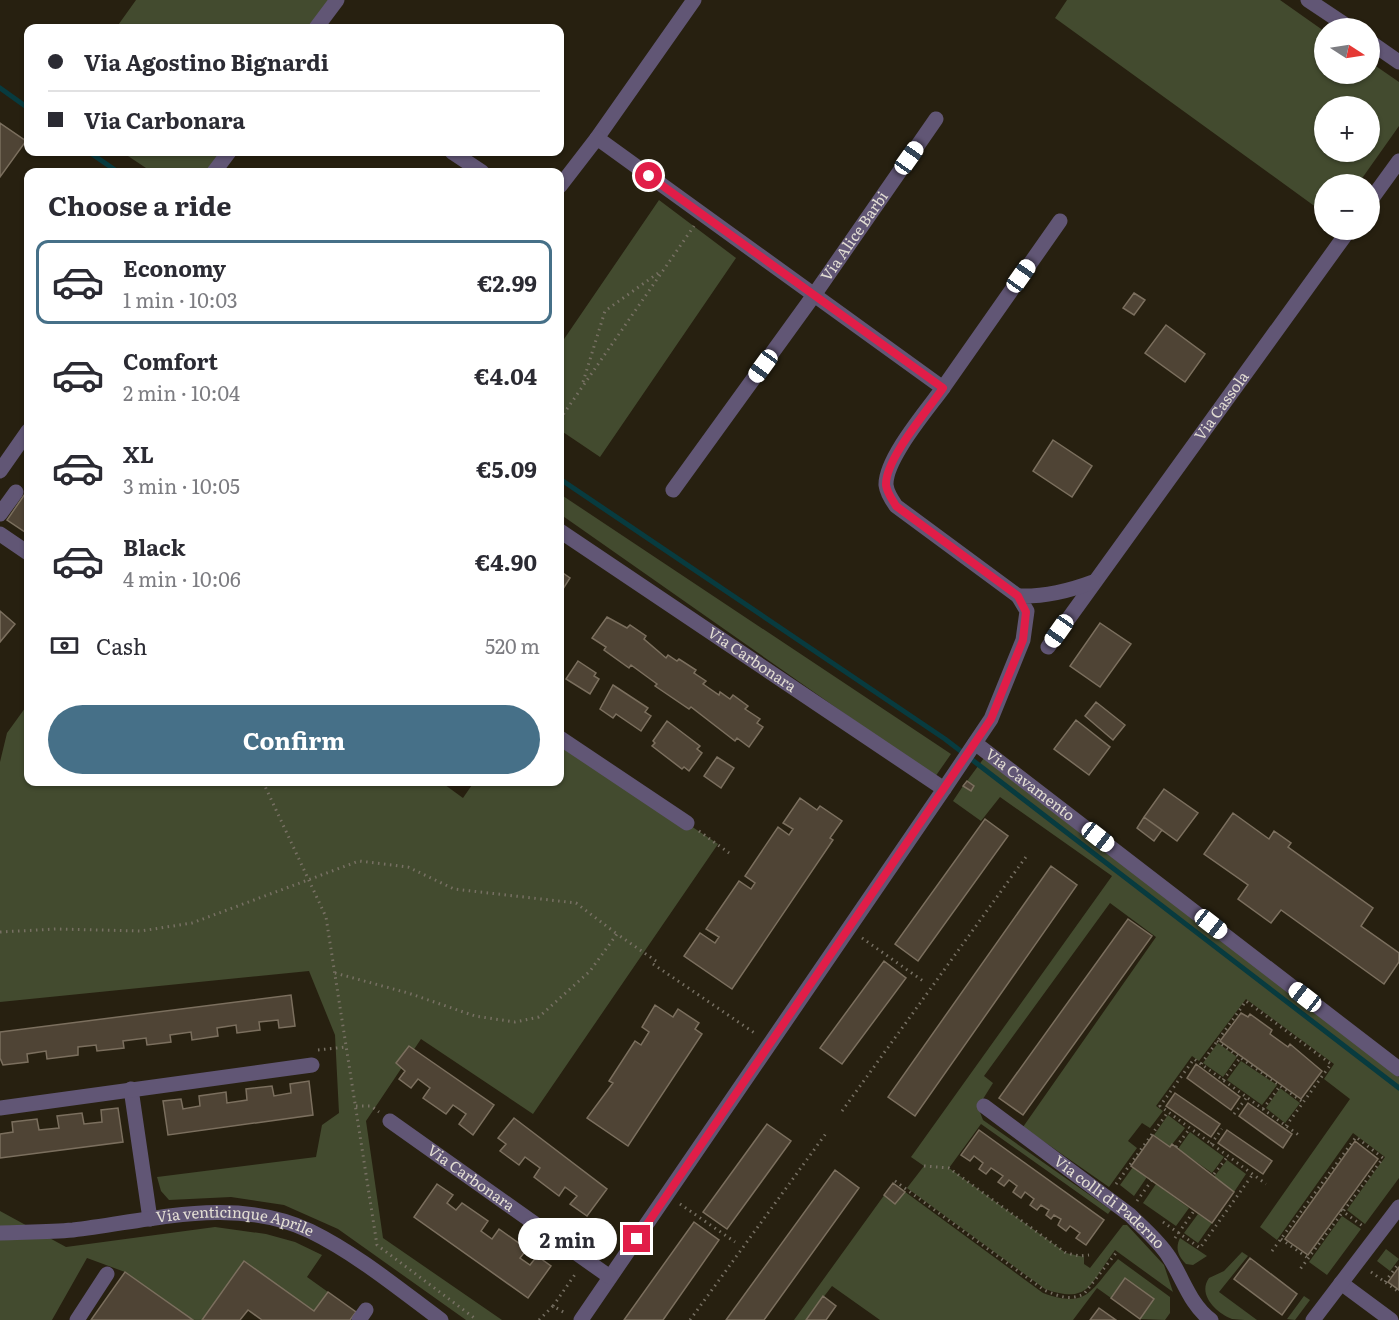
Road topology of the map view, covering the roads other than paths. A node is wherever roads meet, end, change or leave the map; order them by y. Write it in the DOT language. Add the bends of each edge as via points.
graph roads {
  1 [pos="337,0"];
  2 [pos="694,0"];
  3 [pos="1308,0"];
  4 [pos="1335,18"];
  5 [pos="319,24"];
  6 [pos="1380,49"];
  7 [pos="1399,62"];
  8 [pos="936,119"];
  9 [pos="597,138"];
  10 [pos="459,156"];
  11 [pos="1399,161"];
  12 [pos="476,168"];
  13 [pos="564,181"];
  14 [pos="1380,187"];
  15 [pos="1060,221"];
  16 [pos="1342,240"];
  17 [pos="814,295"];
  18 [pos="943,388"];
  19 [pos="24,437"];
  20 [pos="0,471"];
  21 [pos="673,489"];
  22 [pos="16,492"];
  23 [pos="0,514"];
  24 [pos="0,534"];
  25 [pos="564,534"];
  26 [pos="24,550"];
  27 [pos="1093,582"];
  28 [pos="1018,596"];
  29 [pos="1048,647"];
  30 [pos="564,741"];
  31 [pos="975,742"];
  32 [pos="944,789"];
  33 [pos="687,823"];
  34 [pos="312,1065"];
  35 [pos="1399,1070"];
  36 [pos="131,1089"];
  37 [pos="984,1106"];
  38 [pos="0,1108"];
  39 [pos="390,1121"];
  40 [pos="1399,1207"];
  41 [pos="150,1219"];
  42 [pos="0,1233"];
  43 [pos="107,1274"];
  44 [pos="610,1277"];
  45 [pos="1341,1283"];
  46 [pos="576,1319"];
  47 [pos="77,1320"];
  48 [pos="441,1320"];
  49 [pos="1211,1320"];
  50 [pos="1313,1320"];
  51 [pos="1391,1320"];
  1 -- 5 [label="street"];
  2 -- 9 [label="street"];
  3 -- 4 [label="street"];
  6 -- 7 [label="street"];
  8 -- 17 [label="street, Via Alice Barbi"];
  9 -- 13 [label="street"];
  9 -- 17 [label="street"];
  10 -- 12 [label="street"];
  11 -- 14 [label="street"];
  15 -- 18 [label="street"];
  16 -- 27 [label="street, Via Cassola"];
  17 -- 18 [label="street"];
  17 -- 21 [label="street, Via Alice Barbi"];
  18 -- 28 [label="street" via="891,467 886,484 889,495 896,506"];
  19 -- 20 [label="street"];
  22 -- 23 [label="street"];
  24 -- 26 [label="street"];
  25 -- 32 [label="street, Via Carbonara"];
  27 -- 28 [label="street" via="1071,591"];
  27 -- 29 [label="street, Via Cassola"];
  28 -- 31 [label="street" via="1026,612 1023,640 991,719"];
  30 -- 33 [label="street"];
  31 -- 32 [label="street"];
  31 -- 35 [label="street, Via Cavamento"];
  32 -- 44 [label="street"];
  34 -- 36 [label="street"];
  36 -- 38 [label="street"];
  36 -- 41 [label="street"];
  37 -- 49 [label="street, Via colli di Paderno" via="1130,1215 1169,1256 1198,1308"];
  39 -- 44 [label="street, Via Carbonara"];
  40 -- 45 [label="street"];
  41 -- 42 [label="street, Via venticinque Aprile" via="71,1230"];
  41 -- 48 [label="street, Via venticinque Aprile" via="194,1213 239,1213 272,1218 308,1230 342,1248"];
  43 -- 47 [label="street"];
  44 -- 46 [label="street"];
  45 -- 50 [label="street"];
  45 -- 51 [label="street"];
}
